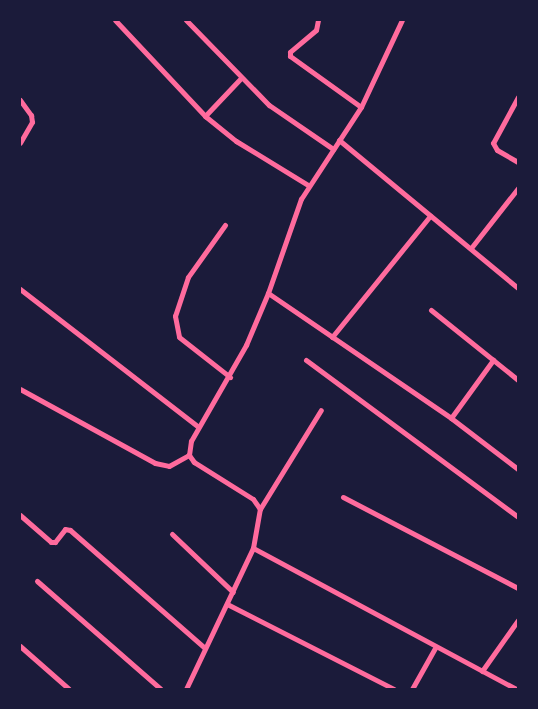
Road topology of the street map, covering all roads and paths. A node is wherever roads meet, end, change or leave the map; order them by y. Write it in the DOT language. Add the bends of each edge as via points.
graph roads {
  1 [pos="115,20"];
  2 [pos="186,20"];
  3 [pos="318,20"];
  4 [pos="402,20"];
  5 [pos="240,79"];
  6 [pos="518,97"];
  7 [pos="20,100"];
  8 [pos="361,107"];
  9 [pos="206,116"];
  10 [pos="339,140"];
  11 [pos="20,143"];
  12 [pos="333,149"];
  13 [pos="518,162"];
  14 [pos="308,186"];
  15 [pos="518,190"];
  16 [pos="430,216"];
  17 [pos="225,225"];
  18 [pos="471,248"];
  19 [pos="518,288"];
  20 [pos="20,289"];
  21 [pos="268,293"];
  22 [pos="432,310"];
  23 [pos="332,337"];
  24 [pos="306,360"];
  25 [pos="494,360"];
  26 [pos="230,377"];
  27 [pos="518,380"];
  28 [pos="20,390"];
  29 [pos="321,410"];
  30 [pos="451,418"];
  31 [pos="197,426"];
  32 [pos="189,455"];
  33 [pos="518,469"];
  34 [pos="343,497"];
  35 [pos="260,509"];
  36 [pos="20,515"];
  37 [pos="518,517"];
  38 [pos="172,534"];
  39 [pos="253,548"];
  40 [pos="37,581"];
  41 [pos="518,588"];
  42 [pos="232,592"];
  43 [pos="227,604"];
  44 [pos="518,620"];
  45 [pos="20,646"];
  46 [pos="205,648"];
  47 [pos="435,648"];
  48 [pos="482,671"];
  49 [pos="69,689"];
  50 [pos="161,689"];
  51 [pos="186,689"];
  52 [pos="394,689"];
  53 [pos="412,689"];
  54 [pos="516,689"];
  1 -- 9 [label="street"];
  2 -- 5 [label="street"];
  3 -- 8 [label="street" via="316,30 290,52 290,56"];
  4 -- 8 [label="street"];
  5 -- 9 [label="street"];
  5 -- 12 [label="street" via="269,105"];
  6 -- 13 [label="street" via="492,143 497,150"];
  7 -- 11 [label="street" via="32,122"];
  8 -- 10 [label="street"];
  9 -- 14 [label="street" via="236,141"];
  10 -- 12 [label="street"];
  10 -- 16 [label="street"];
  12 -- 14 [label="street"];
  14 -- 21 [label="street" via="294,215"];
  15 -- 18 [label="street"];
  16 -- 18 [label="street"];
  16 -- 23 [label="street"];
  17 -- 26 [label="street" via="188,277 175,316 180,337"];
  18 -- 19 [label="street"];
  20 -- 31 [label="street"];
  21 -- 23 [label="street"];
  21 -- 26 [label="street"];
  22 -- 25 [label="street"];
  23 -- 30 [label="street"];
  24 -- 37 [label="street"];
  25 -- 27 [label="street"];
  25 -- 30 [label="street"];
  26 -- 31 [label="street"];
  28 -- 32 [label="street" via="154,463 169,466"];
  29 -- 35 [label="street"];
  30 -- 33 [label="street"];
  31 -- 32 [label="street"];
  32 -- 35 [label="street" via="203,469 253,499"];
  34 -- 41 [label="street"];
  35 -- 39 [label="street"];
  36 -- 46 [label="street" via="50,542 55,542 65,529 70,530"];
  38 -- 42 [label="street"];
  39 -- 42 [label="street"];
  39 -- 47 [label="street"];
  40 -- 50 [label="street"];
  42 -- 43 [label="street"];
  43 -- 46 [label="street"];
  43 -- 52 [label="street"];
  44 -- 48 [label="street"];
  45 -- 49 [label="street"];
  46 -- 51 [label="street"];
  47 -- 48 [label="street"];
  47 -- 53 [label="street"];
  48 -- 54 [label="street"];
}
